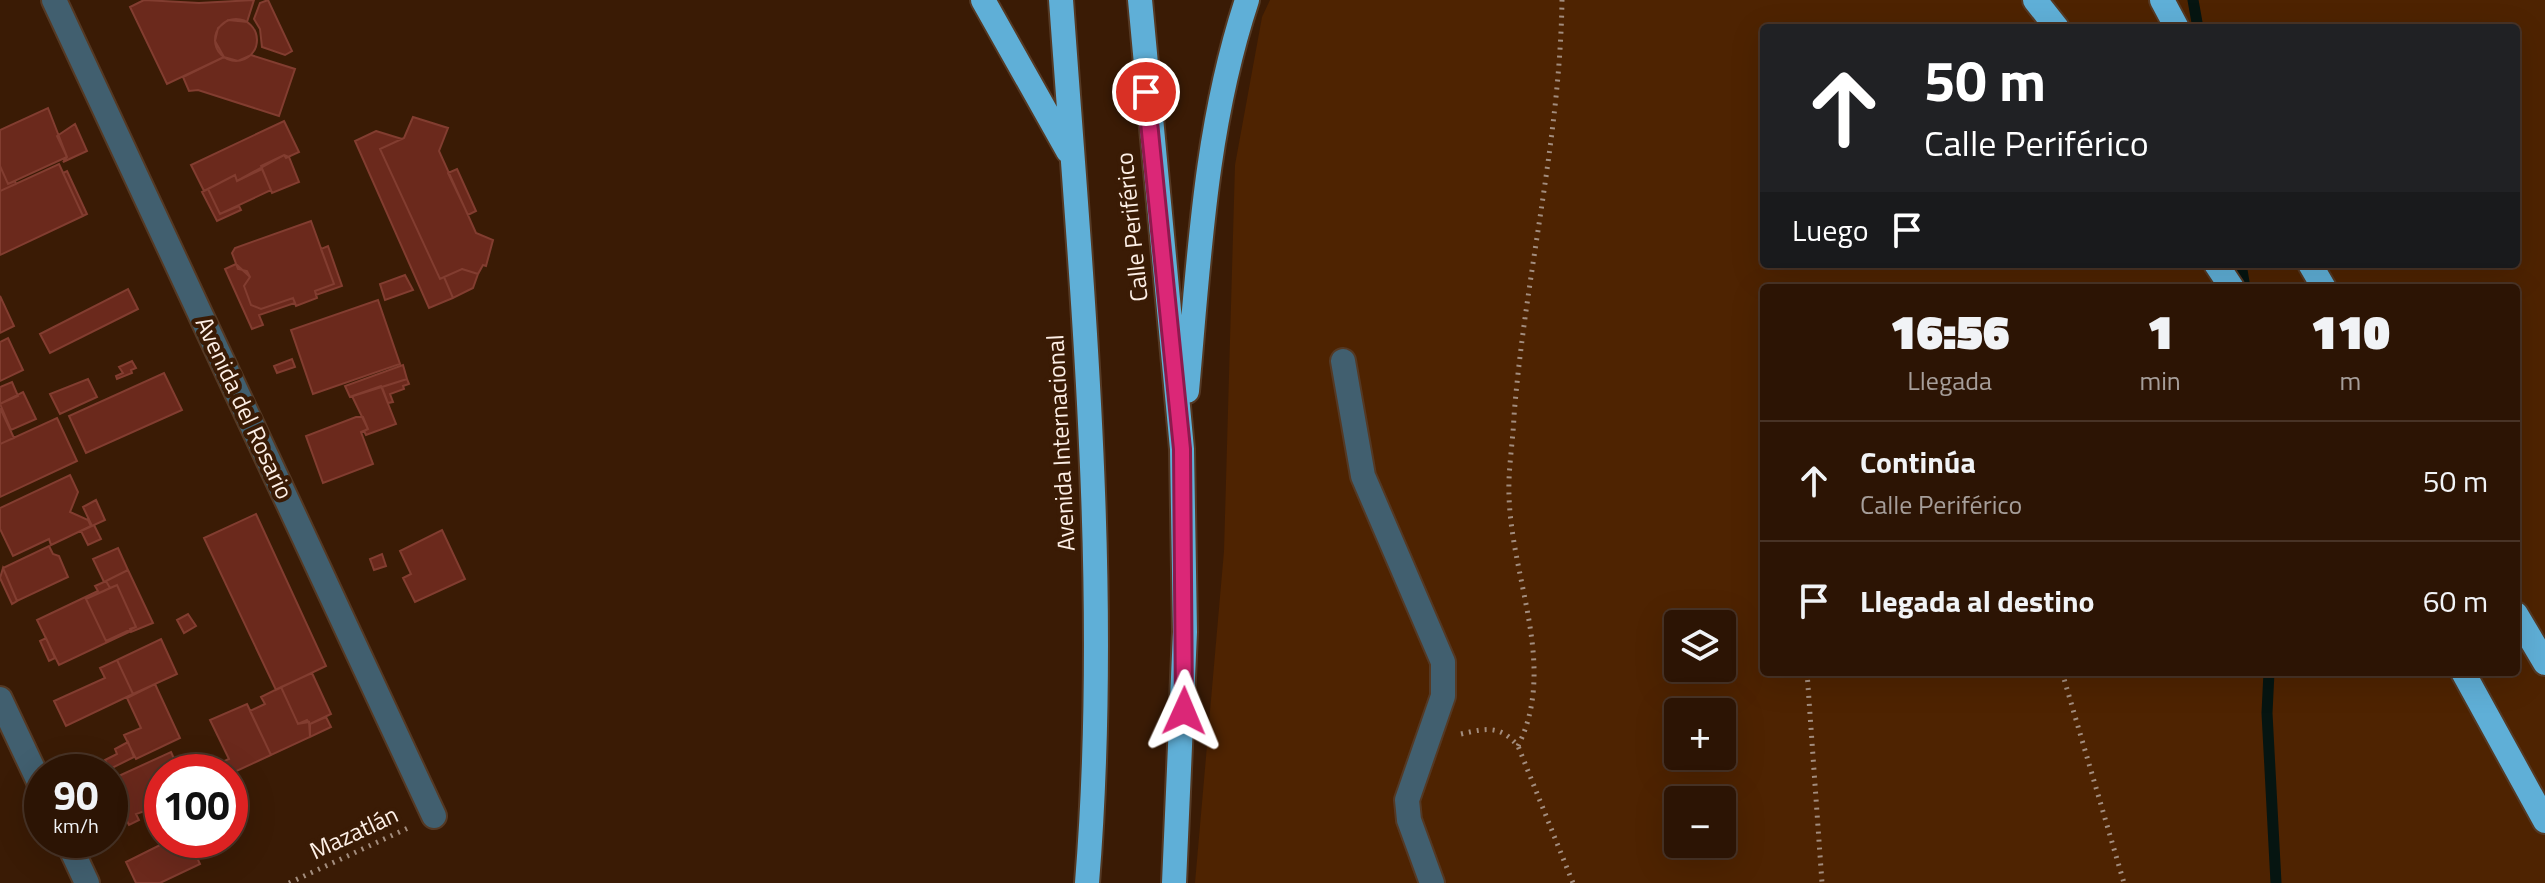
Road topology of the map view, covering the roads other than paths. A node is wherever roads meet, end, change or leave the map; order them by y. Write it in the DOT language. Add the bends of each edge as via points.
graph roads {
  1 [pos="54,0"];
  2 [pos="983,0"];
  3 [pos="1061,0"];
  4 [pos="1140,0"];
  5 [pos="1247,0"];
  6 [pos="2035,0"];
  7 [pos="2162,0"];
  8 [pos="2054,24"];
  9 [pos="2175,24"];
  10 [pos="1072,159"];
  11 [pos="1343,361"];
  12 [pos="1182,449"];
  13 [pos="2520,621"];
  14 [pos="2545,663"];
  15 [pos="2465,676"];
  16 [pos="0,699"];
  17 [pos="26,754"];
  18 [pos="434,816"];
  19 [pos="2545,821"];
  20 [pos="75,858"];
  21 [pos="87,883"];
  22 [pos="1087,883"];
  23 [pos="1174,883"];
  24 [pos="1432,883"];
  1 -- 18 [label="street, Avenida del Rosario"];
  2 -- 10 [label="highway"];
  3 -- 10 [label="highway, Avenida Internacional"];
  4 -- 12 [label="highway, Calle Periférico"];
  5 -- 12 [label="highway" via="1210,145"];
  6 -- 8 [label="highway"];
  7 -- 9 [label="highway"];
  10 -- 22 [label="highway, Avenida Internacional" via="1094,505 1096,698"];
  11 -- 24 [label="street" via="1363,476 1443,662 1443,696 1407,800"];
  12 -- 23 [label="highway" via="1185,632"];
  13 -- 14 [label="highway"];
  15 -- 19 [label="highway"];
  16 -- 17 [label="street"];
  20 -- 21 [label="street"];
}
